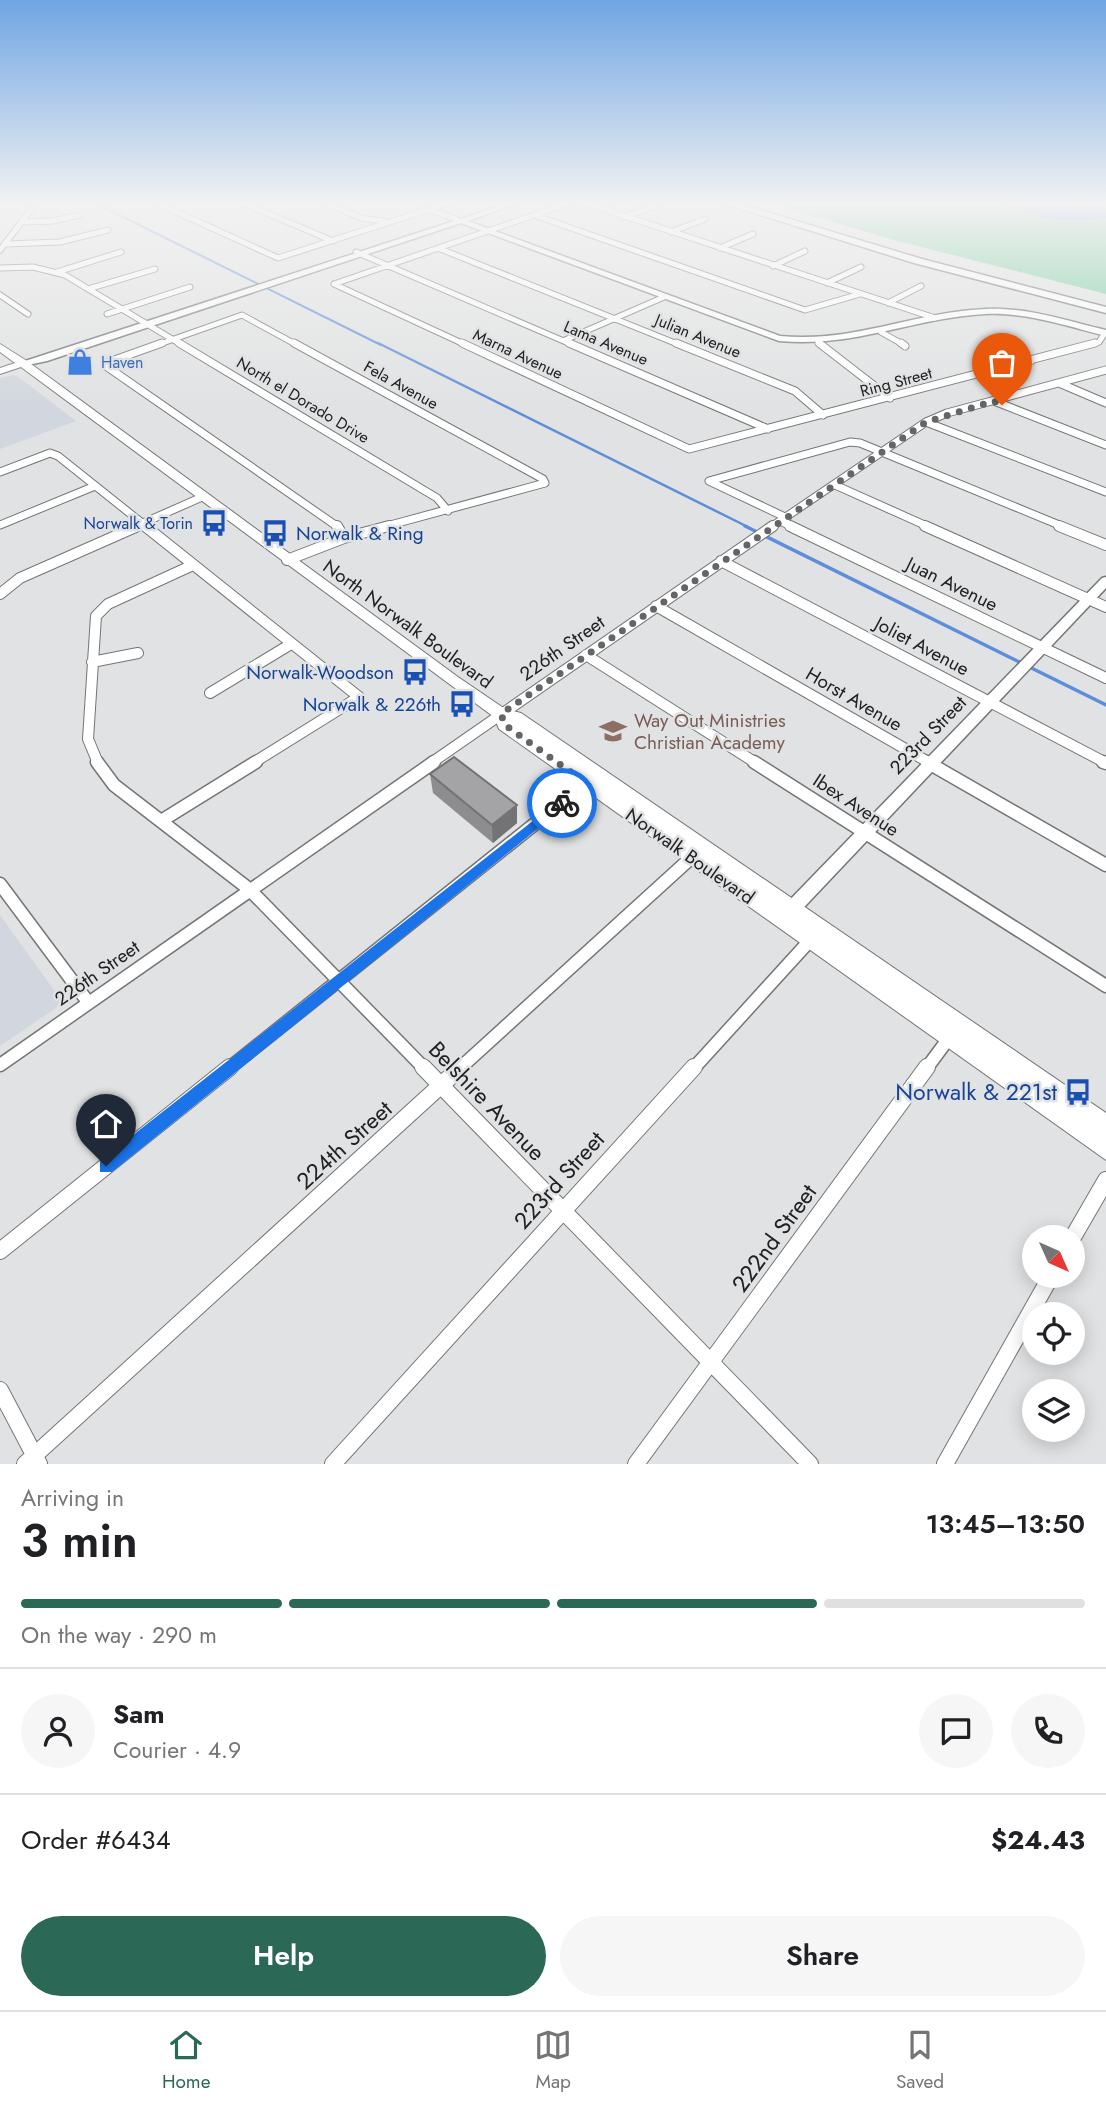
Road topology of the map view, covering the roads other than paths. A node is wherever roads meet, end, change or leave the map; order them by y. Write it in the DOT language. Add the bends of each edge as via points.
graph roads {
  1 [pos="60,271"];
  2 [pos="147,271"];
  3 [pos="303,271"];
  4 [pos="370,271"];
  5 [pos="403,271"];
  6 [pos="497,271"];
  7 [pos="596,271"];
  8 [pos="695,271"];
  9 [pos="790,271"];
  10 [pos="852,271"];
  11 [pos="958,271"];
  12 [pos="996,271"];
  13 [pos="827,283"];
  14 [pos="921,286"];
  15 [pos="190,287"];
  16 [pos="92,288"];
  17 [pos="860,294"];
  18 [pos="0,295"];
  19 [pos="664,297"];
  20 [pos="1106,301"];
  21 [pos="888,303"];
  22 [pos="125,308"];
  23 [pos="1106,310"];
  24 [pos="28,314"];
  25 [pos="107,314"];
  26 [pos="615,318"];
  27 [pos="935,318"];
  28 [pos="145,321"];
  29 [pos="881,332"];
  30 [pos="1105,333"];
  31 [pos="173,338"];
  32 [pos="565,340"];
  33 [pos="819,343"];
  34 [pos="905,345"];
  35 [pos="1004,346"];
  36 [pos="0,347"];
  37 [pos="1031,361"];
  38 [pos="23,363"];
  39 [pos="1106,370"];
  40 [pos="0,371"];
  41 [pos="1059,383"];
  42 [pos="890,398"];
  43 [pos="994,401"];
  44 [pos="1106,403"];
  45 [pos="823,415"];
  46 [pos="926,422"];
  47 [pos="768,429"];
  48 [pos="1106,445"];
  49 [pos="690,449"];
  50 [pos="882,453"];
  51 [pos="0,472"];
  52 [pos="95,485"];
  53 [pos="835,485"];
  54 [pos="1106,492"];
  55 [pos="202,497"];
  56 [pos="448,511"];
  57 [pos="784,520"];
  58 [pos="142,524"];
  59 [pos="0,525"];
  60 [pos="344,538"];
  61 [pos="1106,545"];
  62 [pos="287,560"];
  63 [pos="721,561"];
  64 [pos="193,565"];
  65 [pos="1106,581"];
  66 [pos="0,594"];
  67 [pos="1088,600"];
  68 [pos="656,606"];
  69 [pos="1106,607"];
  70 [pos="291,644"];
  71 [pos="1037,652"];
  72 [pos="138,653"];
  73 [pos="586,655"];
  74 [pos="92,662"];
  75 [pos="1106,678"];
  76 [pos="210,693"];
  77 [pos="990,702"];
  78 [pos="501,714"];
  79 [pos="930,763"];
  80 [pos="1106,763"];
  81 [pos="593,778"];
  82 [pos="161,821"];
  83 [pos="863,832"];
  84 [pos="692,857"];
  85 [pos="1106,865"];
  86 [pos="0,884"];
  87 [pos="249,889"];
  88 [pos="787,914"];
  89 [pos="816,934"];
  90 [pos="339,979"];
  91 [pos="1106,986"];
  92 [pos="88,1002"];
  93 [pos="949,1038"];
  94 [pos="0,1065"];
  95 [pos="441,1088"];
  96 [pos="1106,1126"];
  97 [pos="1106,1149"];
  98 [pos="1106,1180"];
  99 [pos="562,1210"];
  100 [pos="1080,1225"];
  101 [pos="0,1251"];
  102 [pos="1044,1288"];
  103 [pos="711,1362"];
  104 [pos="0,1390"];
  105 [pos="33,1461"];
  106 [pos="333,1464"];
  107 [pos="636,1464"];
  108 [pos="810,1464"];
  109 [pos="945,1464"];
  1 -- 16 [label="street, North el Dorado Drive"];
  2 -- 16 [label="street"];
  3 -- 28 [label="street"];
  4 -- 49 [label="street, Marna Avenue" via="334,284"];
  5 -- 32 [label="street, Lama Avenue"];
  6 -- 26 [label="street, Julian Avenue"];
  7 -- 19 [label="street"];
  8 -- 17 [label="street" via="806,310"];
  9 -- 13 [label="street"];
  10 -- 13 [label="street"];
  11 -- 23 [label="highway"];
  12 -- 20 [label="highway"];
  13 -- 17 [label="street"];
  14 -- 21 [label="street"];
  15 -- 22 [label="street"];
  16 -- 22 [label="street, North el Dorado Drive"];
  17 -- 21 [label="street"];
  18 -- 24 [label="street"];
  19 -- 26 [label="street"];
  19 -- 33 [label="street" via="767,335"];
  21 -- 27 [label="street"];
  22 -- 25 [label="street"];
  22 -- 28 [label="street, North el Dorado Drive"];
  26 -- 32 [label="street"];
  26 -- 45 [label="street, Julian Avenue" via="795,391"];
  27 -- 29 [label="street"];
  27 -- 30 [label="street" via="997,311"];
  28 -- 31 [label="street, North el Dorado Drive"];
  28 -- 38 [label="street"];
  29 -- 33 [label="street"];
  29 -- 34 [label="street"];
  30 -- 37 [label="street, Ring Street" via="1099,342"];
  31 -- 56 [label="street, North el Dorado Drive" via="437,498"];
  31 -- 56 [label="street, Fela Avenue" via="242,315 545,483"];
  31 -- 60 [label="street" via="106,366 335,523"];
  32 -- 47 [label="street, Lama Avenue"];
  33 -- 42 [label="street"];
  35 -- 37 [label="street"];
  36 -- 38 [label="main road"];
  37 -- 42 [label="street, Ring Street"];
  38 -- 40 [label="main road"];
  38 -- 55 [label="main road, North Norwalk Boulevard"];
  39 -- 41 [label="street, 226th Street"];
  41 -- 43 [label="street, 226th Street"];
  41 -- 44 [label="street"];
  42 -- 45 [label="street, Ring Street"];
  43 -- 46 [label="street, 226th Street"];
  43 -- 48 [label="street"];
  45 -- 47 [label="street, Ring Street"];
  46 -- 50 [label="street, 226th Street"];
  46 -- 54 [label="street"];
  47 -- 49 [label="street, Ring Street"];
  50 -- 53 [label="street, 226th Street"];
  50 -- 57 [label="street, Juan Avenue" via="850,442 709,481"];
  50 -- 61 [label="street"];
  51 -- 52 [label="street" via="50,453"];
  52 -- 58 [label="street"];
  52 -- 59 [label="street"];
  53 -- 57 [label="street, 226th Street"];
  53 -- 67 [label="street"];
  55 -- 58 [label="street"];
  55 -- 62 [label="main road, North Norwalk Boulevard"];
  56 -- 60 [label="street"];
  57 -- 63 [label="street, 226th Street"];
  57 -- 71 [label="street, Juan Avenue"];
  58 -- 64 [label="street"];
  58 -- 66 [label="street" via="20,578"];
  60 -- 62 [label="street"];
  62 -- 78 [label="main road, North Norwalk Boulevard"];
  63 -- 68 [label="street, 226th Street"];
  63 -- 77 [label="street, Joliet Avenue"];
  64 -- 70 [label="street"];
  64 -- 74 [label="street, Belshire Avenue" via="108,604 96,616"];
  65 -- 67 [label="street, 223rd Street"];
  67 -- 69 [label="street"];
  67 -- 71 [label="street, 223rd Street"];
  68 -- 73 [label="street, 226th Street"];
  68 -- 79 [label="street, Horst Avenue"];
  70 -- 76 [label="street"];
  70 -- 82 [label="street" via="359,697"];
  71 -- 75 [label="street, Juan Avenue"];
  71 -- 77 [label="street, 223rd Street"];
  72 -- 74 [label="street"];
  73 -- 78 [label="street, 226th Street"];
  73 -- 83 [label="street, Ibex Avenue"];
  74 -- 82 [label="street, Belshire Avenue" via="91,754 114,785"];
  77 -- 79 [label="street, 223rd Street"];
  77 -- 80 [label="street, Joliet Avenue"];
  78 -- 81 [label="main road, Norwalk Boulevard" via="516,717"];
  78 -- 87 [label="street, 226th Street"];
  79 -- 83 [label="street, 223rd Street"];
  79 -- 85 [label="street, Horst Avenue"];
  81 -- 84 [label="main road, Norwalk Boulevard"];
  81 -- 88 [label="main road, Norwalk Boulevard"];
  81 -- 90 [label="street"];
  82 -- 87 [label="street, Belshire Avenue"];
  83 -- 88 [label="street, 223rd Street"];
  83 -- 91 [label="street, Ibex Avenue"];
  84 -- 88 [label="main road, Norwalk Boulevard"];
  84 -- 95 [label="street, 224th Street"];
  86 -- 92 [label="street"];
  87 -- 90 [label="street, Belshire Avenue"];
  87 -- 92 [label="street, 226th Street"];
  88 -- 89 [label="main road, Norwalk Boulevard"];
  89 -- 93 [label="main road, Norwalk Boulevard"];
  89 -- 96 [label="main road, Norwalk Boulevard"];
  89 -- 99 [label="street, 223rd Street"];
  90 -- 95 [label="street, Belshire Avenue"];
  90 -- 101 [label="street"];
  92 -- 94 [label="street, 226th Street"];
  93 -- 97 [label="main road, Norwalk Boulevard"];
  93 -- 103 [label="street, 222nd Street"];
  95 -- 99 [label="street, Belshire Avenue"];
  95 -- 105 [label="street, 224th Street"];
  98 -- 100 [label="street"];
  99 -- 103 [label="street, Belshire Avenue"];
  99 -- 106 [label="street, 223rd Street"];
  102 -- 109 [label="street"];
  103 -- 107 [label="street, 222nd Street"];
  103 -- 108 [label="street, Belshire Avenue"];
  104 -- 105 [label="street"];
}
